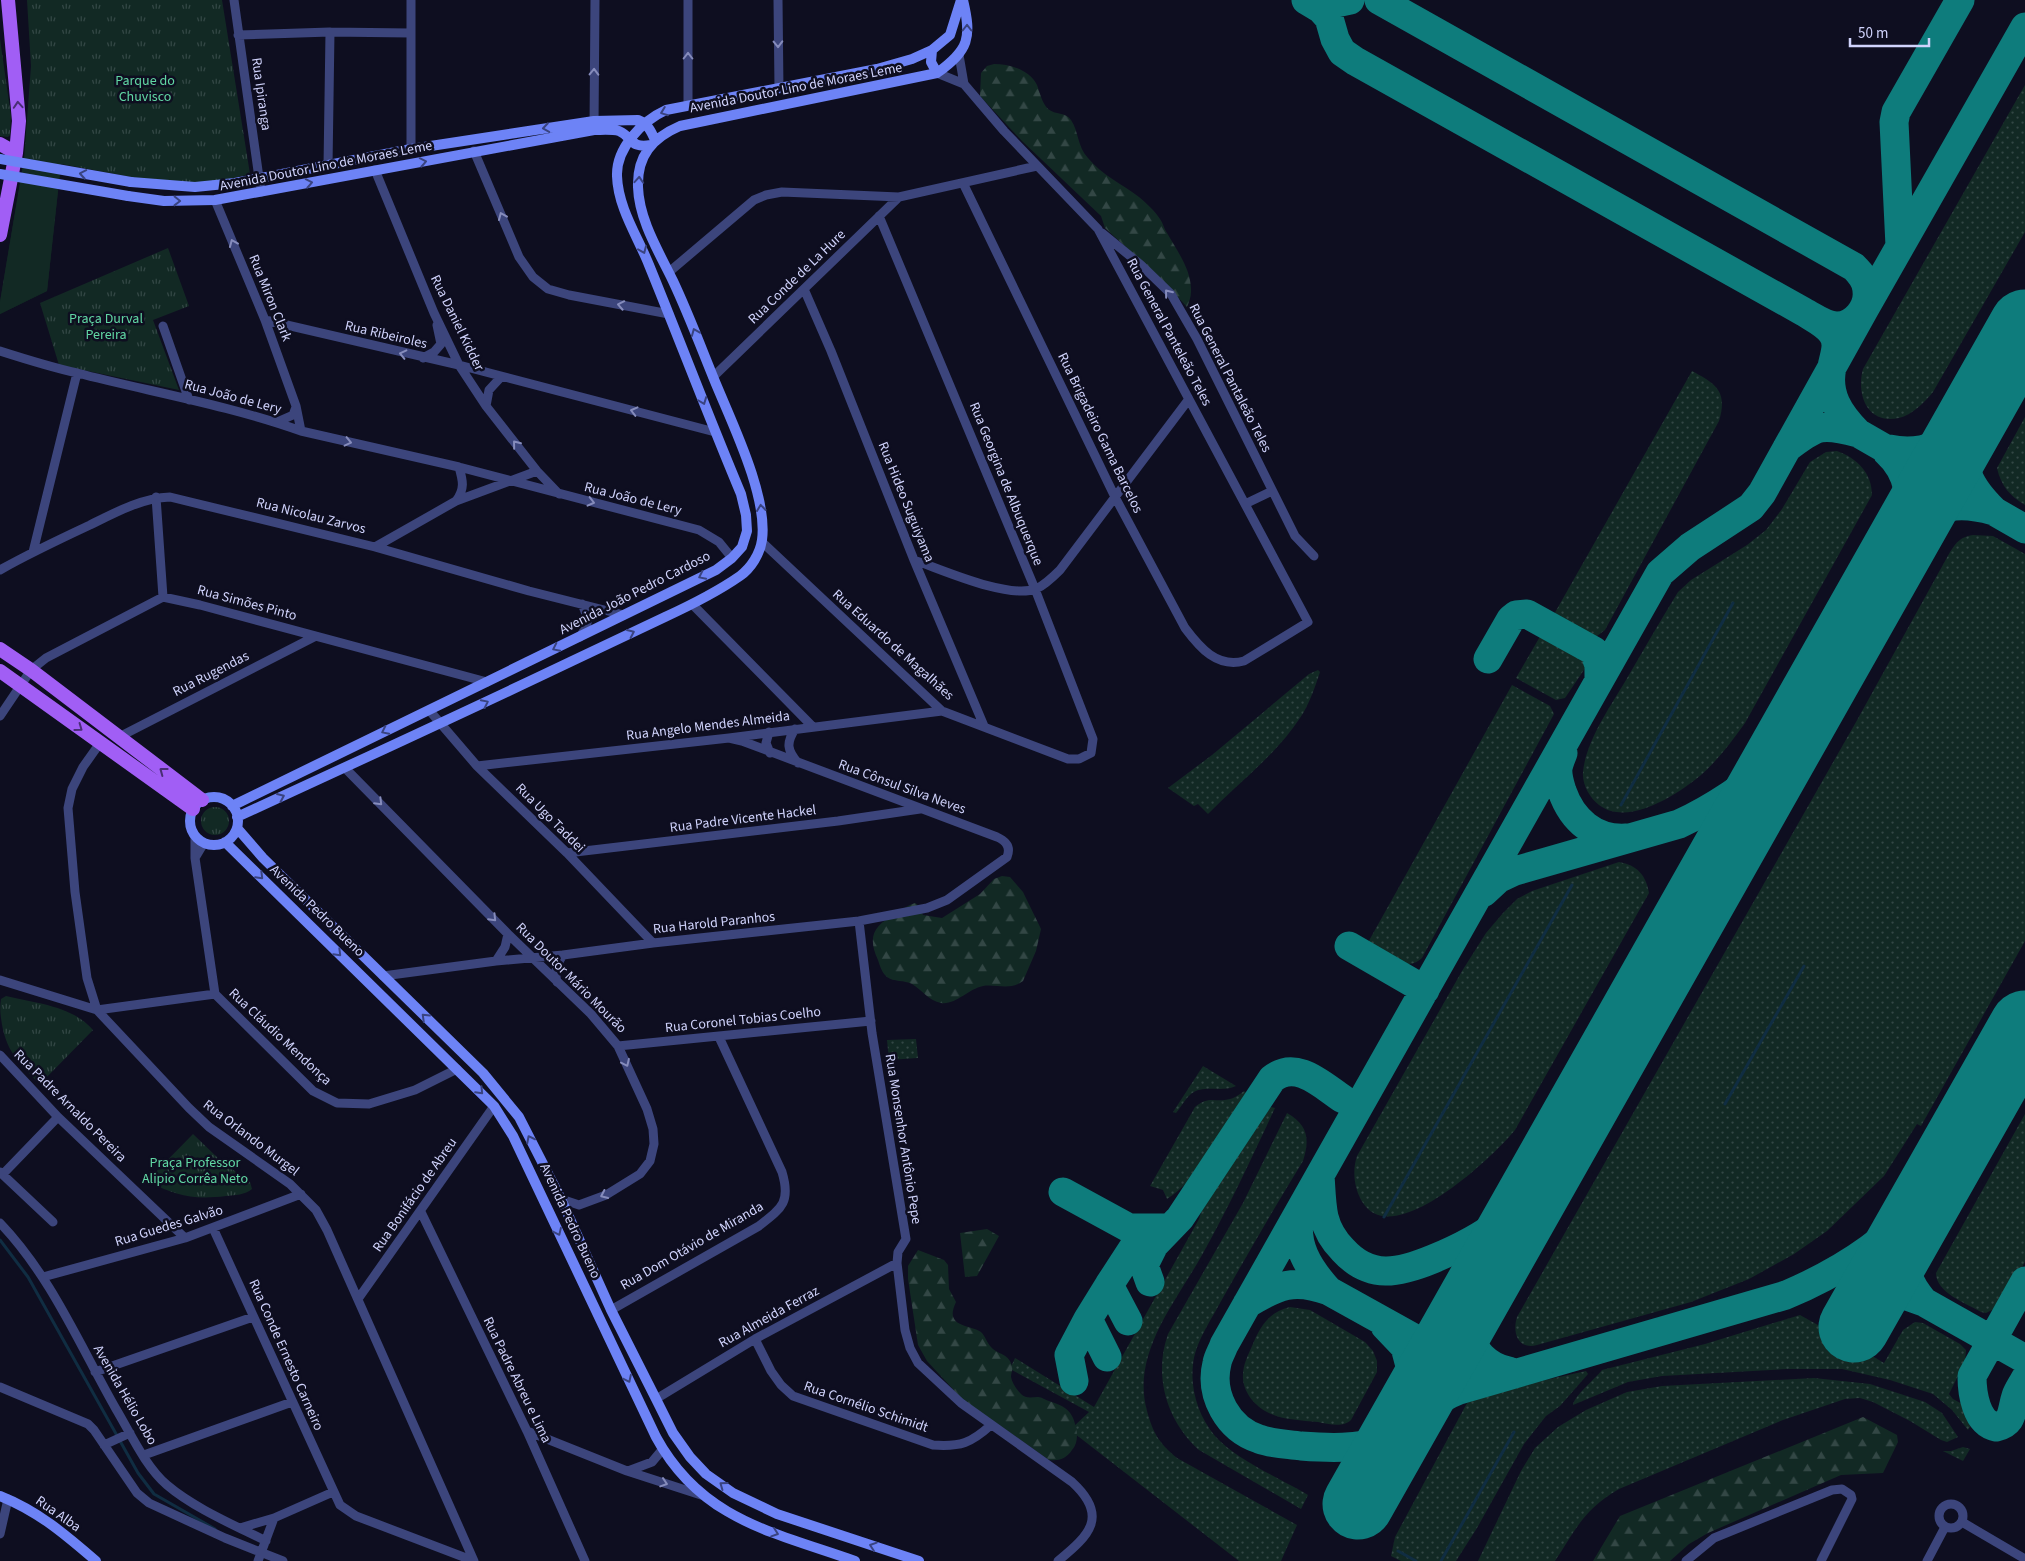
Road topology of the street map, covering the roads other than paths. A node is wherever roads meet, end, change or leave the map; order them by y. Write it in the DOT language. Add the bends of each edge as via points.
graph roads {
  1 [pos="8,0"];
  2 [pos="234,0"];
  3 [pos="411,0"];
  4 [pos="595,0"];
  5 [pos="688,0"];
  6 [pos="778,0"];
  7 [pos="962,0"];
  8 [pos="330,32"];
  9 [pos="410,33"];
  10 [pos="238,35"];
  11 [pos="950,35"];
  12 [pos="932,50"];
  13 [pos="959,55"];
  14 [pos="937,73"];
  15 [pos="964,84"];
  16 [pos="779,88"];
  17 [pos="688,105"];
  18 [pos="645,123"];
  19 [pos="594,125"];
  20 [pos="630,141"];
  21 [pos="653,142"];
  22 [pos="0,144"];
  23 [pos="411,149"];
  24 [pos="474,152"];
  25 [pos="16,153"];
  26 [pos="0,159"];
  27 [pos="328,166"];
  28 [pos="1037,166"];
  29 [pos="375,170"];
  30 [pos="6,174"];
  31 [pos="259,178"];
  32 [pos="963,183"];
  33 [pos="0,184"];
  34 [pos="261,192"];
  35 [pos="899,197"];
  36 [pos="215,200"];
  37 [pos="879,216"];
  38 [pos="1098,229"];
  39 [pos="0,234"];
  40 [pos="669,272"];
  41 [pos="804,289"];
  42 [pos="434,313"];
  43 [pos="669,314"];
  44 [pos="265,320"];
  45 [pos="163,326"];
  46 [pos="0,351"];
  47 [pos="423,358"];
  48 [pos="460,365"];
  49 [pos="77,374"];
  50 [pos="501,377"];
  51 [pos="713,377"];
  52 [pos="1189,399"];
  53 [pos="189,400"];
  54 [pos="296,406"];
  55 [pos="486,406"];
  56 [pos="277,422"];
  57 [pos="301,431"];
  58 [pos="715,432"];
  59 [pos="459,467"];
  60 [pos="537,471"];
  61 [pos="512,480"];
  62 [pos="1272,491"];
  63 [pos="560,495"];
  64 [pos="1115,497"];
  65 [pos="156,498"];
  66 [pos="456,501"];
  67 [pos="1245,504"];
  68 [pos="762,542"];
  69 [pos="375,547"];
  70 [pos="33,552"];
  71 [pos="1314,556"];
  72 [pos="732,558"];
  73 [pos="914,560"];
  74 [pos="0,570"];
  75 [pos="1035,589"];
  76 [pos="163,597"];
  77 [pos="582,604"];
  78 [pos="692,604"];
  79 [pos="624,615"];
  80 [pos="1308,622"];
  81 [pos="316,636"];
  82 [pos="580,637"];
  83 [pos="0,649"];
  84 [pos="31,670"];
  85 [pos="0,671"];
  86 [pos="487,682"];
  87 [pos="20,686"];
  88 [pos="429,710"];
  89 [pos="942,711"];
  90 [pos="0,716"];
  91 [pos="441,724"];
  92 [pos="984,726"];
  93 [pos="813,727"];
  94 [pos="795,729"];
  95 [pos="770,732"];
  96 [pos="119,737"];
  97 [pos="728,738"];
  98 [pos="100,743"];
  99 [pos="770,753"];
  100 [pos="1079,759"];
  101 [pos="798,763"];
  102 [pos="477,766"];
  103 [pos="344,768"];
  104 [pos="198,805"];
  105 [pos="232,806"];
  106 [pos="922,809"];
  107 [pos="237,817"];
  108 [pos="237,828"];
  109 [pos="195,836"];
  110 [pos="998,837"];
  111 [pos="225,842"];
  112 [pos="204,843"];
  113 [pos="567,853"];
  114 [pos="195,858"];
  115 [pos="859,921"];
  116 [pos="508,934"];
  117 [pos="653,942"];
  118 [pos="563,955"];
  119 [pos="533,958"];
  120 [pos="496,961"];
  121 [pos="383,976"];
  122 [pos="0,980"];
  123 [pos="557,982"];
  124 [pos="215,994"];
  125 [pos="97,1010"];
  126 [pos="871,1021"];
  127 [pos="719,1037"];
  128 [pos="618,1046"];
  129 [pos="0,1055"];
  130 [pos="457,1069"];
  131 [pos="494,1106"];
  132 [pos="58,1116"];
  133 [pos="1,1173"];
  134 [pos="301,1194"];
  135 [pos="561,1199"];
  136 [pos="421,1212"];
  137 [pos="53,1222"];
  138 [pos="0,1224"];
  139 [pos="213,1228"];
  140 [pos="185,1238"];
  141 [pos="897,1263"];
  142 [pos="43,1277"];
  143 [pos="358,1299"];
  144 [pos="611,1310"];
  145 [pos="253,1317"];
  146 [pos="755,1339"];
  147 [pos="95,1372"];
  148 [pos="0,1386"];
  149 [pos="656,1399"];
  150 [pos="292,1402"];
  151 [pos="991,1425"];
  152 [pos="527,1430"];
  153 [pos="128,1433"];
  154 [pos="107,1444"];
  155 [pos="662,1450"];
  156 [pos="144,1455"];
  157 [pos="627,1471"];
  158 [pos="333,1492"];
  159 [pos="701,1495"];
  160 [pos="4,1498"];
  161 [pos="274,1518"];
  162 [pos="1962,1522"];
  163 [pos="1945,1527"];
  164 [pos="240,1528"];
  165 [pos="0,1534"];
  166 [pos="266,1541"];
  167 [pos="262,1552"];
  168 [pos="2025,1559"];
  169 [pos="96,1561"];
  170 [pos="258,1561"];
  171 [pos="283,1561"];
  172 [pos="474,1561"];
  173 [pos="585,1561"];
  174 [pos="855,1561"];
  175 [pos="919,1561"];
  176 [pos="1058,1561"];
  177 [pos="1686,1561"];
  178 [pos="1820,1561"];
  179 [pos="1927,1561"];
  25 -- 1 [label="main road, one-way" via="19,121"];
  2 -- 10 [label="street, Rua Ipiranga"];
  3 -- 9 [label="street"];
  19 -- 4 [label="street, one-way"];
  17 -- 5 [label="street, one-way"];
  6 -- 16 [label="street, one-way"];
  7 -- 11 [label="main road"];
  13 -- 7 [label="main road, one-way" via="968,29"];
  8 -- 9 [label="street"];
  8 -- 10 [label="street"];
  8 -- 27 [label="street"];
  9 -- 23 [label="street"];
  10 -- 31 [label="street, Rua Ipiranga"];
  11 -- 12 [label="main road, Avenida Doutor Lino de Moraes Leme"];
  11 -- 13 [label="main road" via="957,42"];
  12 -- 14 [label="main road" via="931,62"];
  12 -- 16 [label="main road, Avenida Doutor Lino de Moraes Leme" via="877,69"];
  13 -- 14 [label="main road, Avenida Doutor Lino de Moraes Leme"];
  13 -- 15 [label="street"];
  14 -- 15 [label="street, Rua General Panteleão Teles"];
  14 -- 21 [label="main road, Avenida Doutor Lino de Moraes Leme" via="680,126"];
  15 -- 28 [label="street, Rua General Panteleão Teles"];
  16 -- 17 [label="main road, Avenida Doutor Lino de Moraes Leme"];
  17 -- 18 [label="main road, Avenida Doutor Lino de Moraes Leme, one-way" via="666,110"];
  18 -- 19 [label="main road, Avenida Doutor Lino de Moraes Leme" via="623,119"];
  18 -- 20 [label="main road, Avenida João Pedro Cardoso"];
  18 -- 21 [label="main road"];
  19 -- 20 [label="main road, Avenida Doutor Lino de Moraes Leme" via="616,130"];
  19 -- 23 [label="main road, Avenida Doutor Lino de Moraes Leme, one-way"];
  19 -- 24 [label="main road, Avenida Doutor Lino de Moraes Leme"];
  20 -- 21 [label="main road, Avenida Doutor Lino de Moraes Leme" via="641,146"];
  20 -- 43 [label="main road, Avenida João Pedro Cardoso, one-way" via="620,159 618,190"];
  40 -- 21 [label="main road, one-way" via="639,199 641,162"];
  22 -- 25 [label="main road"];
  23 -- 27 [label="main road, Avenida Doutor Lino de Moraes Leme"];
  29 -- 24 [label="main road, Avenida Doutor Lino de Moraes Leme, one-way"];
  43 -- 24 [label="street, one-way" via="569,295 548,289 533,277 519,257"];
  25 -- 30 [label="main road"];
  31 -- 26 [label="main road, Avenida Doutor Lino de Moraes Leme, one-way, bridge" via="195,187 131,182"];
  27 -- 31 [label="main road, Avenida Doutor Lino de Moraes Leme"];
  28 -- 32 [label="street"];
  28 -- 38 [label="street, Rua General Panteleão Teles"];
  34 -- 29 [label="main road, Avenida Doutor Lino de Moraes Leme, one-way"];
  29 -- 42 [label="street, Rua Daniel Kidder"];
  30 -- 33 [label="main road"];
  30 -- 36 [label="main road, Avenida Doutor Lino de Moraes Leme, one-way, bridge" via="164,201"];
  30 -- 39 [label="main road"];
  31 -- 34 [label="street, Rua Ipiranga"];
  32 -- 35 [label="street"];
  32 -- 64 [label="street, Rua Brigadeiro Gama Barcelos"];
  34 -- 36 [label="main road, Avenida Doutor Lino de Moraes Leme"];
  35 -- 37 [label="street, Rua Conde de La Hure"];
  35 -- 40 [label="street" via="782,192 766,195 754,200"];
  44 -- 36 [label="street, Rua Miron Clark, one-way"];
  37 -- 41 [label="street, Rua Conde de La Hure"];
  37 -- 75 [label="street, Rua Georgina de Albuquerque"];
  38 -- 52 [label="street, Rua General Panteleão Teles"];
  62 -- 38 [label="street, Rua General Pantaleão Teles, one-way" via="1197,339 1170,294"];
  51 -- 40 [label="main road, one-way"];
  41 -- 51 [label="street, Rua Conde de La Hure"];
  41 -- 73 [label="street, Rua Hideo Suguiyama"];
  42 -- 47 [label="street" via="440,344"];
  42 -- 48 [label="street, Rua Daniel Kidder"];
  43 -- 58 [label="main road, Avenida João Pedro Cardoso, one-way"];
  47 -- 44 [label="street, Rua Ribeiroles, one-way"];
  44 -- 54 [label="street, Rua Miron Clark"];
  45 -- 53 [label="street"];
  46 -- 49 [label="street, Rua João de Lery"];
  47 -- 48 [label="street, Rua Ribeiroles"];
  48 -- 50 [label="street, Rua Ribeiroles"];
  48 -- 55 [label="street, Rua Daniel Kidder"];
  49 -- 53 [label="street, Rua João de Lery"];
  49 -- 70 [label="street"];
  50 -- 55 [label="street" via="489,390"];
  58 -- 50 [label="street, Rua Ribeiroles, one-way"];
  68 -- 51 [label="main road, one-way" via="760,500"];
  52 -- 64 [label="street"];
  52 -- 67 [label="street, Rua General Panteleão Teles"];
  53 -- 56 [label="street, Rua João de Lery"];
  54 -- 56 [label="street" via="292,415"];
  54 -- 57 [label="street, Rua Miron Clark"];
  60 -- 55 [label="street, Rua Daniel Kidder, one-way"];
  56 -- 57 [label="street, Rua João de Lery"];
  57 -- 59 [label="street, Rua João de Lery, one-way"];
  58 -- 72 [label="main road, Avenida João Pedro Cardoso" via="741,494 746,515 742,547"];
  59 -- 61 [label="street, Rua João de Lery"];
  59 -- 66 [label="street" via="463,483"];
  60 -- 61 [label="street"];
  60 -- 63 [label="street, Rua Daniel Kidder"];
  61 -- 63 [label="street, Rua João de Lery"];
  61 -- 66 [label="street"];
  62 -- 67 [label="street"];
  62 -- 71 [label="street, Rua General Pantaleão Teles" via="1295,536"];
  63 -- 72 [label="street, Rua João de Lery, one-way" via="699,530 719,542"];
  64 -- 75 [label="street" via="1060,570"];
  64 -- 80 [label="street, Rua Brigadeiro Gama Barcelos" via="1185,628 1198,645 1225,663 1244,661"];
  65 -- 69 [label="street, Rua Nicolau Zarvos" via="191,500"];
  65 -- 70 [label="street, Rua Nicolau Zarvos" via="129,506"];
  65 -- 76 [label="street"];
  66 -- 69 [label="street"];
  67 -- 80 [label="street, Rua General Panteleão Teles"];
  68 -- 78 [label="main road" via="758,554 742,574"];
  68 -- 89 [label="street, Rua Eduardo de Magalhães"];
  69 -- 77 [label="street, Rua Nicolau Zarvos"];
  70 -- 74 [label="street, Rua Nicolau Zarvos"];
  72 -- 79 [label="main road, Avenida João Pedro Cardoso, one-way" via="716,570"];
  73 -- 75 [label="street" via="998,588"];
  73 -- 92 [label="street, Rua Hideo Suguiyama"];
  75 -- 100 [label="street, Rua Georgina de Albuquerque" via="1093,739 1091,753"];
  76 -- 81 [label="street, Rua Simões Pinto"];
  76 -- 84 [label="street" via="62,649"];
  77 -- 79 [label="street, Rua Nicolau Zarvos"];
  77 -- 82 [label="street" via="588,619"];
  91 -- 78 [label="main road, one-way"];
  78 -- 93 [label="street"];
  79 -- 82 [label="main road, Avenida João Pedro Cardoso"];
  81 -- 86 [label="street, Rua Simões Pinto"];
  81 -- 96 [label="street, Rua Rugendas"];
  82 -- 86 [label="main road, Avenida João Pedro Cardoso, one-way"];
  83 -- 84 [label="main road"];
  84 -- 87 [label="street"];
  84 -- 96 [label="main road"];
  85 -- 87 [label="main road"];
  86 -- 88 [label="main road, Avenida João Pedro Cardoso"];
  87 -- 90 [label="street"];
  87 -- 98 [label="main road, one-way"];
  88 -- 91 [label="street, Rua Ugo Taddei"];
  88 -- 105 [label="main road, Avenida João Pedro Cardoso, one-way"];
  89 -- 92 [label="street, Rua Eduardo de Magalhães"];
  89 -- 93 [label="street, Rua Angelo Mendes Almeida"];
  91 -- 102 [label="street, Rua Ugo Taddei"];
  91 -- 103 [label="main road"];
  92 -- 100 [label="street, Rua Eduardo de Magalhães" via="1068,759"];
  93 -- 94 [label="street, Rua Angelo Mendes Almeida"];
  94 -- 95 [label="street, Rua Angelo Mendes Almeida"];
  94 -- 101 [label="street" via="788,744"];
  95 -- 97 [label="street, Rua Angelo Mendes Almeida"];
  95 -- 99 [label="street" via="766,743"];
  104 -- 96 [label="main road, one-way"];
  97 -- 99 [label="street, Rua Cônsul Silva Neves"];
  97 -- 102 [label="street, Rua Angelo Mendes Almeida"];
  98 -- 104 [label="main road"];
  98 -- 125 [label="street, Rua Orlando Murgel" via="72,788 68,808 87,978"];
  99 -- 101 [label="street, Rua Cônsul Silva Neves"];
  101 -- 106 [label="street, Rua Cônsul Silva Neves"];
  102 -- 113 [label="street, Rua Ugo Taddei"];
  107 -- 103 [label="main road, one-way"];
  103 -- 116 [label="street, Rua Doutor Mário Mourão, one-way"];
  104 -- 105 [label="main road" via="211,797 220,798"];
  104 -- 109 [label="main road" via="190,823"];
  105 -- 107 [label="main road"];
  106 -- 110 [label="street, Rua Cônsul Silva Neves"];
  106 -- 113 [label="street, Rua Padre Vicente Hackel"];
  107 -- 108 [label="main road"];
  108 -- 111 [label="main road"];
  108 -- 121 [label="main road, Avenida Pedro Bueno" via="263,858"];
  109 -- 112 [label="main road"];
  109 -- 114 [label="street, Rua Cláudio Mendonça"];
  110 -- 115 [label="street, Rua Harold Paranhos" via="1007,844 1007,857 947,900 927,908"];
  111 -- 112 [label="main road"];
  111 -- 130 [label="main road, Avenida Pedro Bueno, one-way"];
  112 -- 114 [label="street"];
  113 -- 117 [label="street, Rua Ugo Taddei"];
  114 -- 124 [label="street, Rua Cláudio Mendonça"];
  115 -- 117 [label="street, Rua Harold Paranhos"];
  115 -- 126 [label="street, Rua Monsenhor Antônio Pepe"];
  116 -- 119 [label="street, Rua Doutor Mário Mourão"];
  116 -- 120 [label="street" via="505,947"];
  117 -- 118 [label="street, Rua Harold Paranhos"];
  118 -- 119 [label="street, Rua Harold Paranhos"];
  118 -- 123 [label="street" via="556,968"];
  119 -- 120 [label="street, Rua Harold Paranhos"];
  119 -- 123 [label="street, Rua Doutor Mário Mourão"];
  120 -- 121 [label="street, Rua Harold Paranhos"];
  135 -- 121 [label="main road, Avenida Pedro Bueno, one-way" via="519,1117 503,1096"];
  122 -- 125 [label="street"];
  123 -- 128 [label="street, Rua Doutor Mário Mourão"];
  124 -- 125 [label="street"];
  124 -- 130 [label="street, Rua Cláudio Mendonça" via="313,1091 337,1103 369,1104 384,1100 415,1090"];
  125 -- 134 [label="street, Rua Orlando Murgel" via="209,1127"];
  126 -- 127 [label="street, Rua Coronel Tobias Coelho"];
  126 -- 141 [label="street, Rua Monsenhor Antônio Pepe" via="906,1238 898,1252"];
  127 -- 128 [label="street, Rua Coronel Tobias Coelho"];
  127 -- 144 [label="street, Rua Dom Otávio de Miranda" via="782,1172 787,1188 785,1201 759,1226"];
  128 -- 135 [label="street, Rua Doutor Mário Mourão, one-way" via="651,1122 654,1144 650,1161 640,1174 606,1196 579,1205"];
  129 -- 132 [label="street, Rua Padre Arnaldo Pereira"];
  130 -- 131 [label="main road, Avenida Pedro Bueno, one-way"];
  131 -- 136 [label="street, Rua Bonifácio de Abreu"];
  131 -- 155 [label="main road, Avenida Pedro Bueno, one-way" via="513,1136"];
  132 -- 133 [label="street"];
  132 -- 140 [label="street, Rua Padre Arnaldo Pereira"];
  133 -- 137 [label="street"];
  134 -- 139 [label="street, Rua Guedes Galvão"];
  134 -- 143 [label="street, Rua Orlando Murgel" via="316,1210 327,1230"];
  135 -- 144 [label="main road, Avenida Pedro Bueno"];
  136 -- 143 [label="street, Rua Bonifácio de Abreu"];
  136 -- 152 [label="street, Rua Padre Abreu e Lima"];
  138 -- 142 [label="street, Avenida Hélio Lobo"];
  139 -- 140 [label="street, Rua Guedes Galvão"];
  139 -- 145 [label="street, Rua Conde Ernesto Carneiro"];
  140 -- 142 [label="street, Rua Guedes Galvão"];
  141 -- 146 [label="street, Rua Almeida Ferraz"];
  141 -- 151 [label="street, Rua Monsenhor Antônio Pepe" via="905,1330 918,1363 961,1403"];
  142 -- 147 [label="street, Avenida Hélio Lobo"];
  143 -- 172 [label="street, Rua Orlando Murgel"];
  144 -- 149 [label="main road, Avenida Pedro Bueno"];
  145 -- 147 [label="street"];
  145 -- 150 [label="street, Rua Conde Ernesto Carneiro"];
  146 -- 149 [label="street, Rua Almeida Ferraz"];
  146 -- 151 [label="street, Rua Cornélio Schimidt" via="771,1371 793,1396 933,1445 965,1444"];
  147 -- 153 [label="street, Avenida Hélio Lobo"];
  148 -- 154 [label="street" via="79,1419"];
  175 -- 149 [label="main road, Avenida Pedro Bueno, one-way" via="777,1514 733,1493 706,1474 690,1457 673,1433"];
  150 -- 156 [label="street"];
  150 -- 158 [label="street, Rua Conde Ernesto Carneiro"];
  151 -- 176 [label="street, Rua Monsenhor Antônio Pepe" via="1084,1492 1092,1514 1091,1527 1085,1538"];
  152 -- 157 [label="street"];
  152 -- 173 [label="street, Rua Padre Abreu e Lima"];
  153 -- 154 [label="street"];
  153 -- 156 [label="street, Avenida Hélio Lobo"];
  154 -- 167 [label="street" via="137,1493 149,1503"];
  155 -- 157 [label="street" via="652,1462"];
  155 -- 159 [label="main road, Avenida Pedro Bueno" via="682,1477"];
  156 -- 164 [label="street, Avenida Hélio Lobo" via="168,1486"];
  157 -- 159 [label="street, one-way"];
  158 -- 161 [label="street"];
  158 -- 172 [label="street, Rua Conde Ernesto Carneiro" via="340,1505 356,1516"];
  159 -- 174 [label="main road, Avenida Pedro Bueno, one-way" via="747,1523"];
  160 -- 165 [label="street"];
  160 -- 169 [label="main road, Rua Alba" via="55,1526"];
  161 -- 164 [label="street"];
  161 -- 166 [label="street"];
  162 -- 163 [label="street" via="1953,1529"];
  162 -- 163 [label="street" via="1960,1508 1946,1505 1939,1516"];
  162 -- 168 [label="street"];
  163 -- 179 [label="street"];
  164 -- 166 [label="street, Avenida Hélio Lobo"];
  166 -- 167 [label="street"];
  167 -- 170 [label="street"];
  167 -- 171 [label="street"];
  177 -- 178 [label="street" via="1714,1538 1832,1490 1842,1489 1852,1499"];
}
